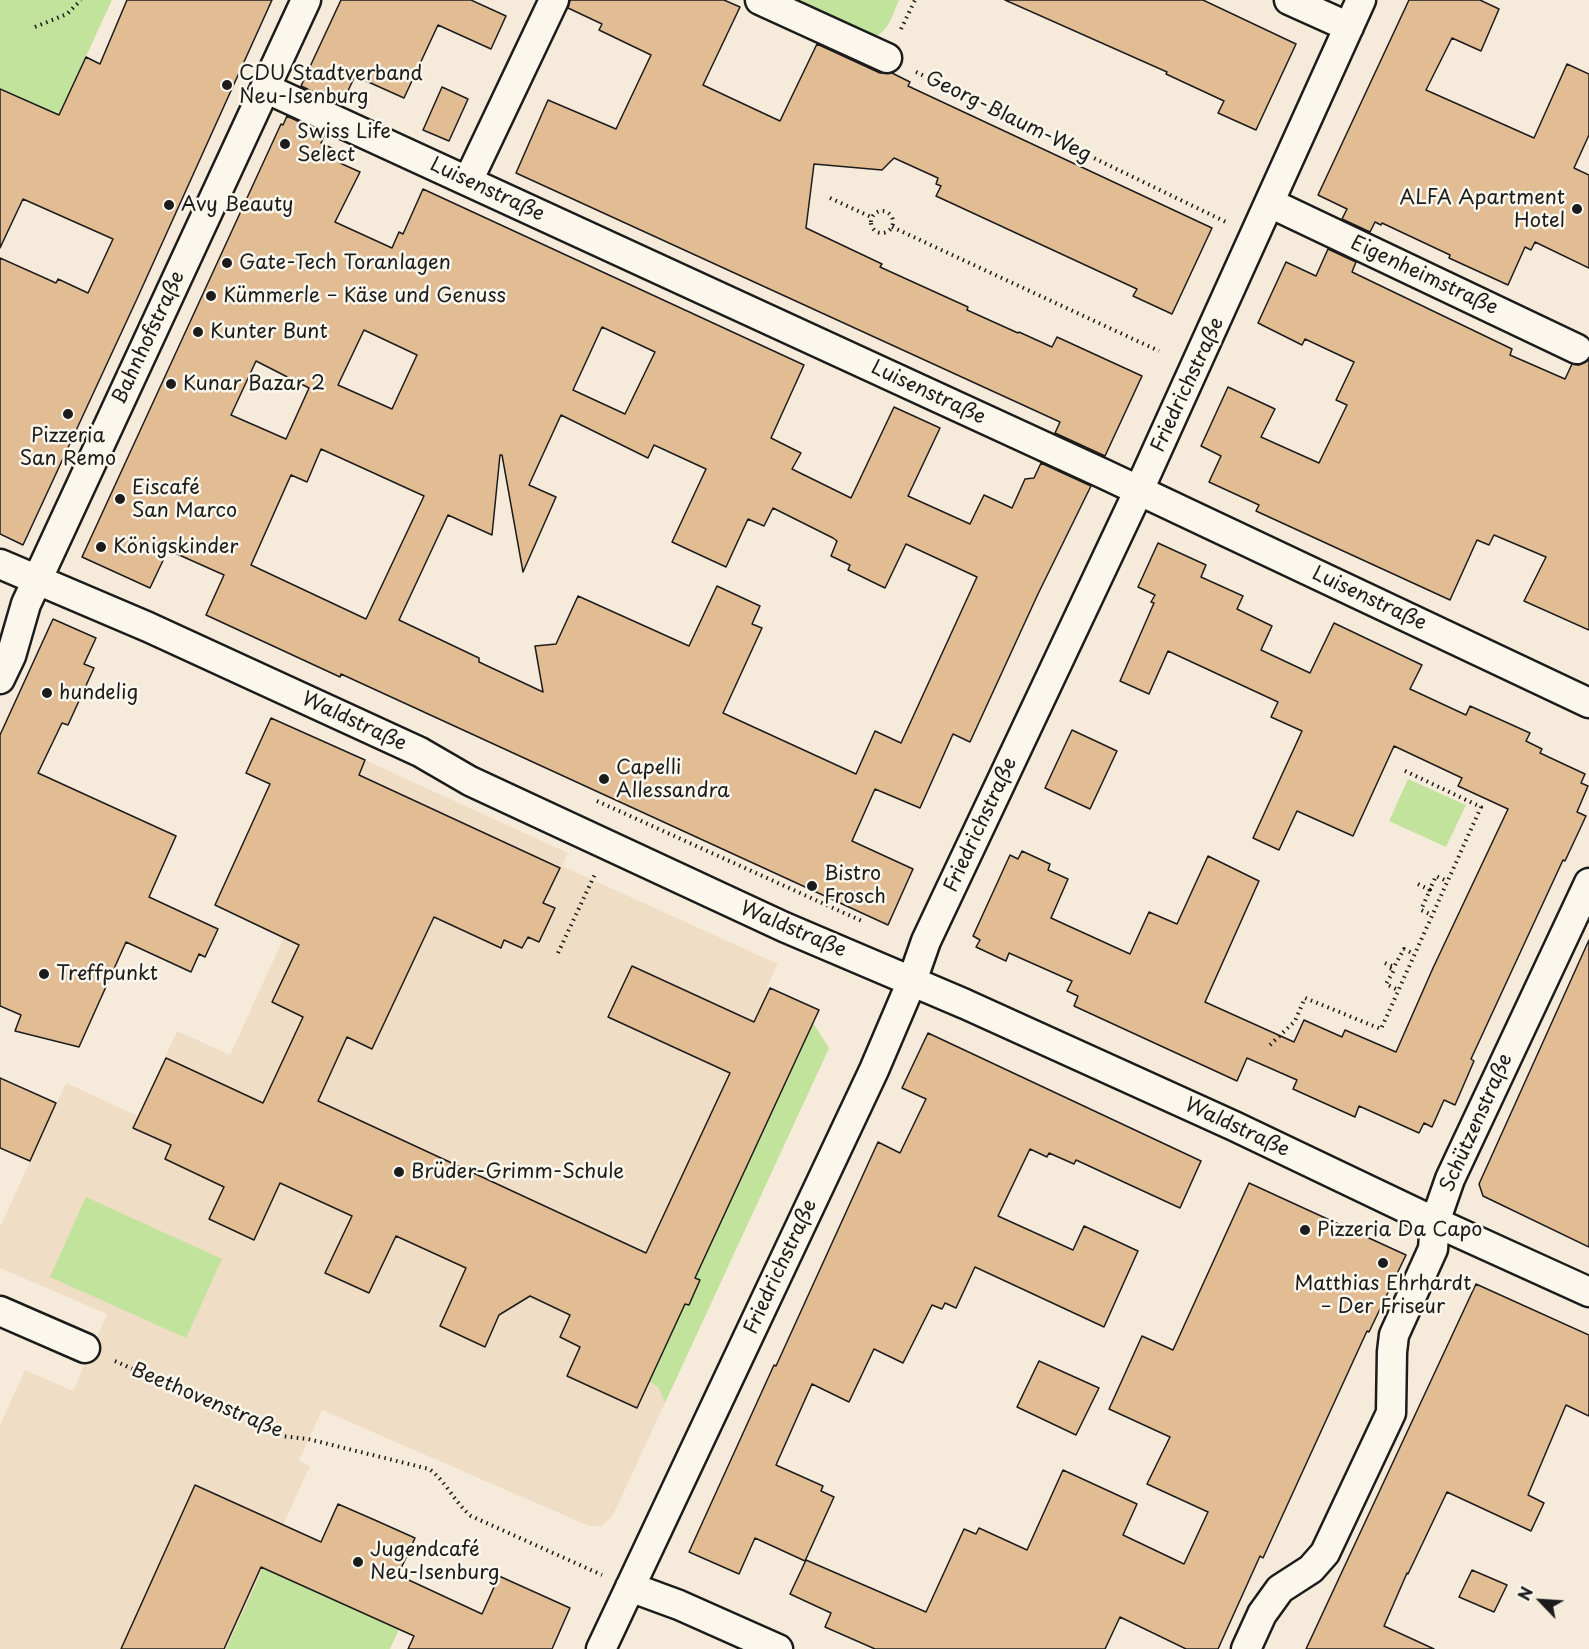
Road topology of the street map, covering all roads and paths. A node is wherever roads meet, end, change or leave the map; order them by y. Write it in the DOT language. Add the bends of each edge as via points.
graph roads {
  1 [pos="81,0"];
  2 [pos="306,0"];
  3 [pos="554,0"];
  4 [pos="760,0"];
  5 [pos="1289,0"];
  6 [pos="1361,0"];
  7 [pos="35,27"];
  8 [pos="1349,27"];
  9 [pos="888,58"];
  10 [pos="265,88"];
  11 [pos="468,181"];
  12 [pos="830,198"];
  13 [pos="1270,203"];
  14 [pos="871,217"];
  15 [pos="892,227"];
  16 [pos="1256,236"];
  17 [pos="1577,349"];
  18 [pos="1159,351"];
  19 [pos="1139,490"];
  20 [pos="0,564"];
  21 [pos="38,580"];
  22 [pos="0,679"];
  23 [pos="1589,703"];
  24 [pos="1401,769"];
  25 [pos="597,868"];
  26 [pos="1447,881"];
  27 [pos="1589,883"];
  28 [pos="1432,915"];
  29 [pos="558,953"];
  30 [pos="1414,954"];
  31 [pos="912,981"];
  32 [pos="1398,990"];
  33 [pos="1270,1045"];
  34 [pos="1435,1222"];
  35 [pos="1589,1292"];
  36 [pos="0,1311"];
  37 [pos="85,1348"];
  38 [pos="604,1576"];
  39 [pos="630,1587"];
  40 [pos="601,1649"];
  41 [pos="778,1649"];
  42 [pos="1246,1649"];
  1 -- 7 [label="path" via="67,14"];
  2 -- 10 [label="street, Bahnhofstraße"];
  3 -- 11 [label="street"];
  4 -- 9 [label="street"];
  5 -- 8 [label="street"];
  6 -- 8 [label="street, Friedrichstraße"];
  8 -- 13 [label="street, Friedrichstraße"];
  9 -- 16 [label="path, Georg-Blaum-Weg"];
  10 -- 11 [label="street, Luisenstraße"];
  10 -- 21 [label="street, Bahnhofstraße"];
  11 -- 19 [label="street, Luisenstraße"];
  12 -- 14 [label="path"];
  13 -- 16 [label="street, Friedrichstraße"];
  13 -- 17 [label="street, Eigenheimstraße"];
  14 -- 15 [label="path" via="871,226 877,232 886,233"];
  14 -- 15 [label="path" via="877,211 886,211 893,218"];
  15 -- 18 [label="path"];
  16 -- 19 [label="street, Friedrichstraße"];
  19 -- 23 [label="street, Luisenstraße"];
  19 -- 31 [label="street, Friedrichstraße" via="926,941"];
  20 -- 21 [label="street, Waldstraße"];
  21 -- 22 [label="street, Bahnhofstraße"];
  21 -- 31 [label="street, Waldstraße" via="409,747 470,781 784,927"];
  24 -- 26 [label="path" via="1481,807"];
  25 -- 29 [label="path"];
  26 -- 28 [label="path"];
  26 -- 28 [label="path" via="1436,876 1429,892 1419,886 1430,890 1421,910"];
  27 -- 34 [label="street, Schützenstraße" via="1450,1179"];
  28 -- 30 [label="path"];
  30 -- 32 [label="path"];
  30 -- 32 [label="path" via="1404,949 1394,967 1385,964 1394,970 1386,984"];
  31 -- 34 [label="street, Waldstraße" via="1224,1121"];
  31 -- 39 [label="street, Friedrichstraße" via="874,1070"];
  32 -- 33 [label="path" via="1381,1029 1305,998 1295,1021"];
  34 -- 35 [label="street, Waldstraße"];
  34 -- 42 [label="street, Schützenstraße" via="1433,1249 1394,1335 1391,1413 1325,1553 1311,1569 1280,1589 1262,1614"];
  36 -- 37 [label="street"];
  37 -- 38 [label="path, Beethovenstraße" via="281,1436 429,1469 471,1516"];
  39 -- 40 [label="street, Friedrichstraße"];
  39 -- 41 [label="street"];
}
